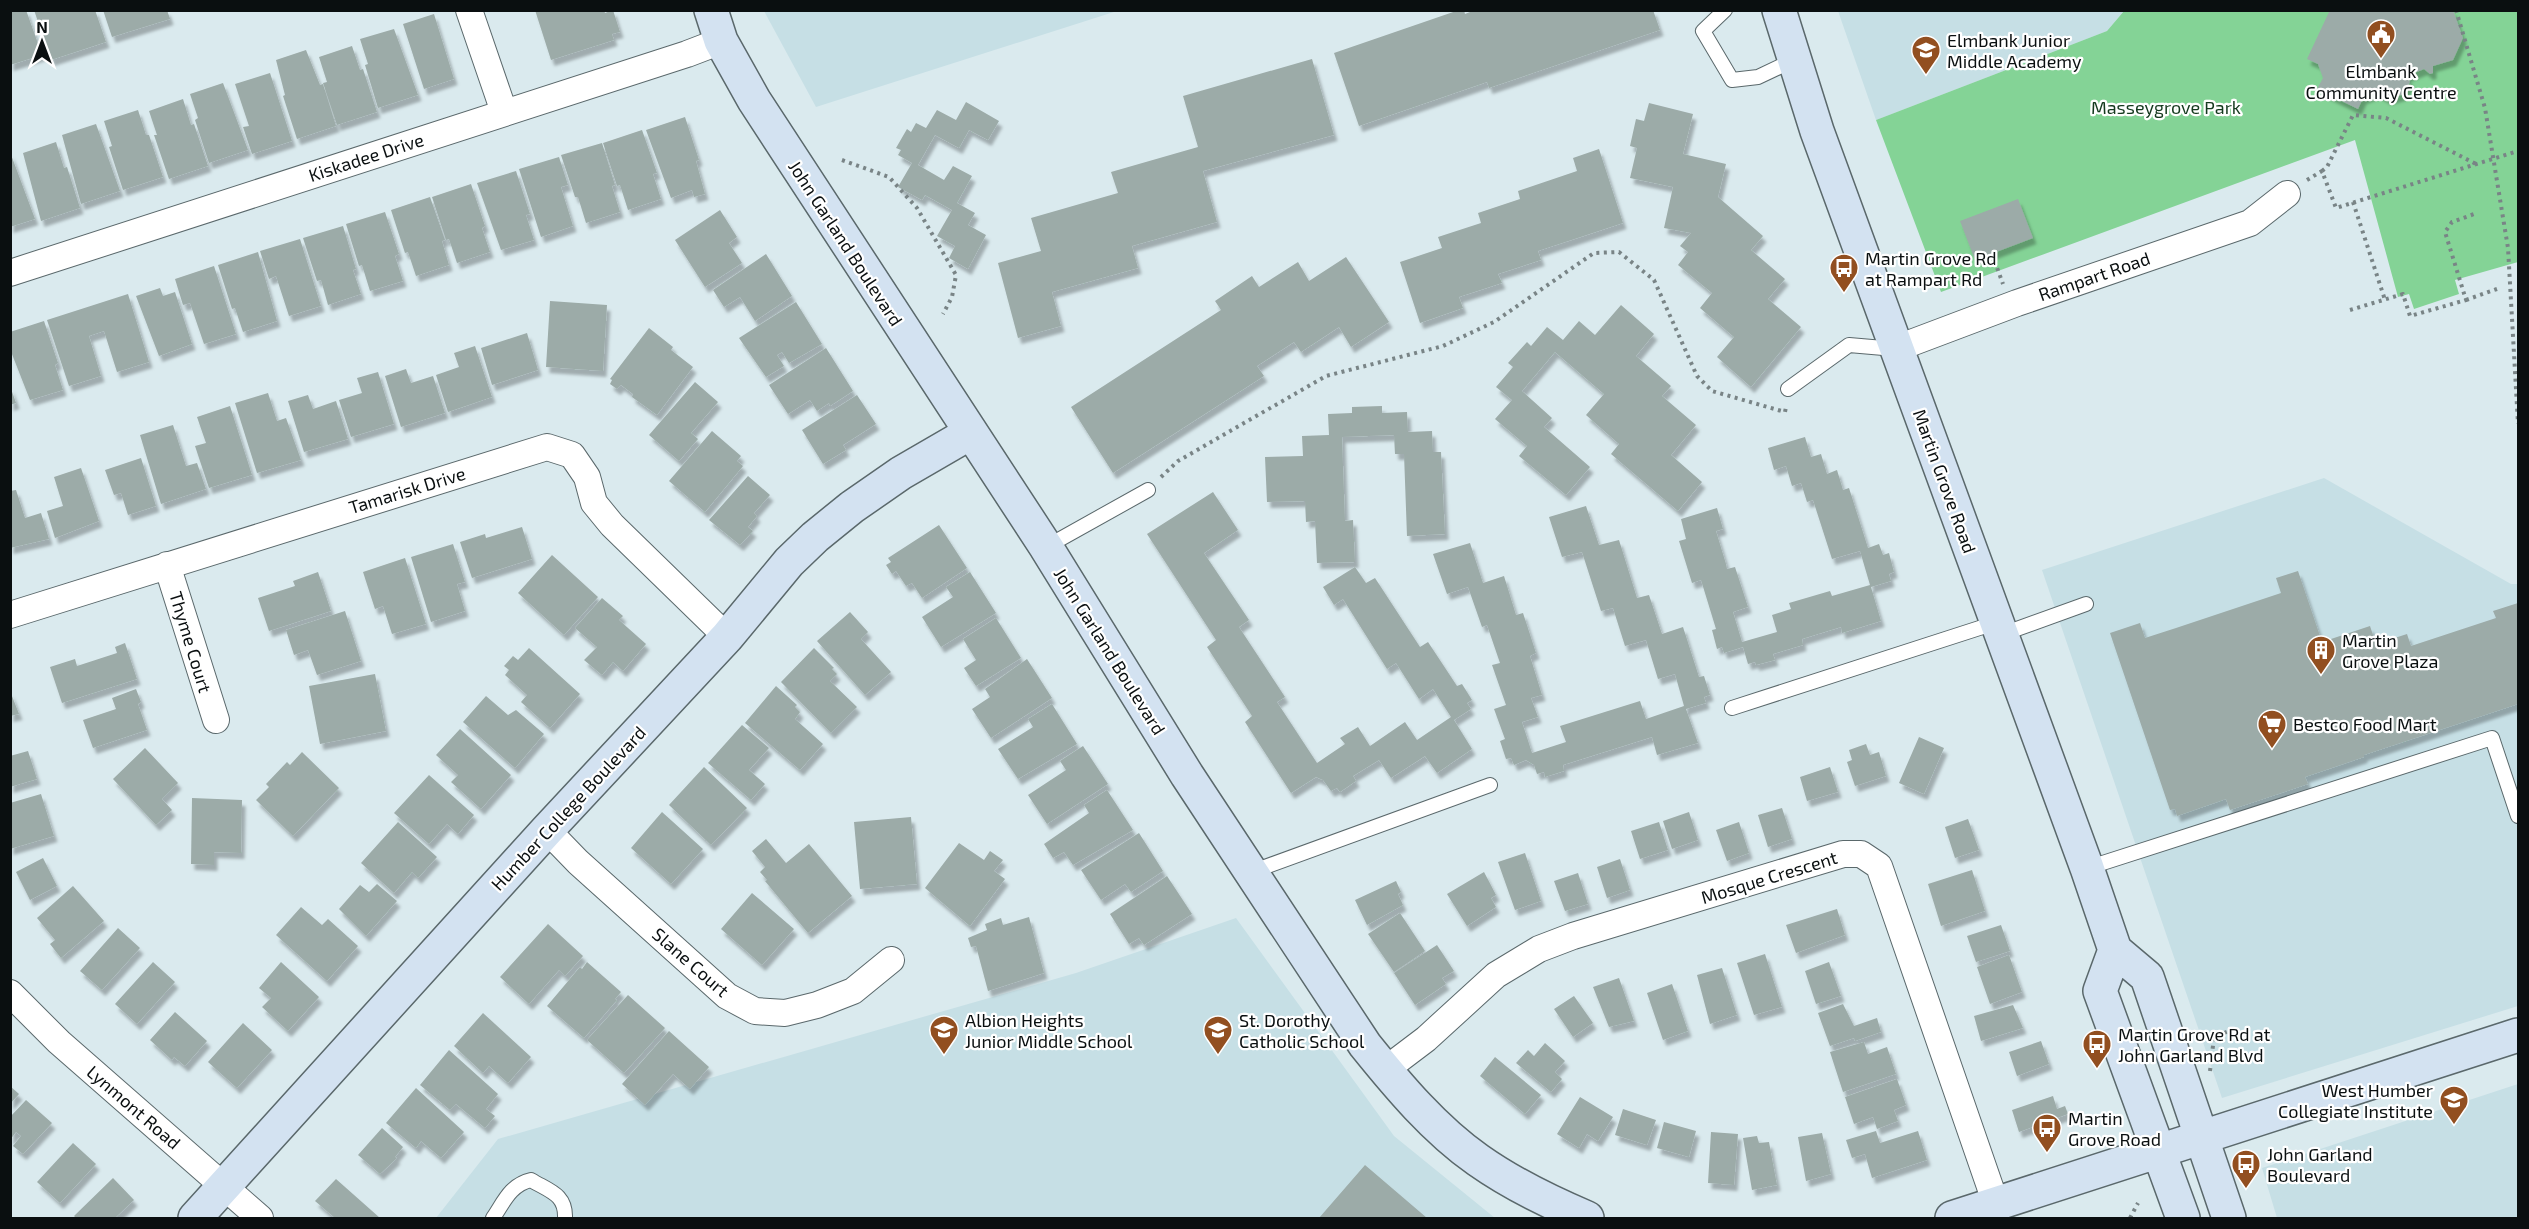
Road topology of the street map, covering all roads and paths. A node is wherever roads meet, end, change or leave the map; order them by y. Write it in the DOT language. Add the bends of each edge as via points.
graph roads {
  1 [pos="469,10"];
  2 [pos="711,10"];
  3 [pos="1725,10"];
  4 [pos="1779,10"];
  5 [pos="2456,10"];
  6 [pos="721,41"];
  7 [pos="1794,60"];
  8 [pos="504,112"];
  9 [pos="2518,151"];
  10 [pos="2493,158"];
  11 [pos="842,160"];
  12 [pos="2478,165"];
  13 [pos="2322,171"];
  14 [pos="2287,194"];
  15 [pos="2353,202"];
  16 [pos="2477,213"];
  17 [pos="1992,254"];
  18 [pos="10,273"];
  19 [pos="2497,289"];
  20 [pos="2385,300"];
  21 [pos="2466,300"];
  22 [pos="2010,305"];
  23 [pos="2350,310"];
  24 [pos="944,314"];
  25 [pos="1895,349"];
  26 [pos="1788,388"];
  27 [pos="2518,424"];
  28 [pos="970,433"];
  29 [pos="1148,490"];
  30 [pos="1046,547"];
  31 [pos="167,565"];
  32 [pos="2086,604"];
  33 [pos="10,615"];
  34 [pos="1998,629"];
  35 [pos="727,637"];
  36 [pos="1732,708"];
  37 [pos="216,720"];
  38 [pos="1490,785"];
  39 [pos="2518,816"];
  40 [pos="547,830"];
  41 [pos="2087,868"];
  42 [pos="1251,872"];
  43 [pos="2115,950"];
  44 [pos="891,960"];
  45 [pos="10,993"];
  46 [pos="2234,1029"];
  47 [pos="2518,1035"];
  48 [pos="1385,1070"];
  49 [pos="2209,1079"];
  50 [pos="2203,1138"];
  51 [pos="2160,1152"];
  52 [pos="224,1186"];
  53 [pos="2138,1203"];
  54 [pos="1996,1204"];
  55 [pos="195,1218"];
  56 [pos="260,1218"];
  57 [pos="494,1218"];
  58 [pos="565,1218"];
  59 [pos="1587,1218"];
  60 [pos="1952,1218"];
  61 [pos="2130,1218"];
  62 [pos="2183,1218"];
  63 [pos="2229,1218"];
  1 -- 8 [label="street"];
  2 -- 6 [label="street, John Garland Boulevard"];
  3 -- 7 [label="lane" via="1703,31 1732,80 1758,77"];
  4 -- 7 [label="street, Martin Grove Road"];
  5 -- 10 [label="path" via="2485,108"];
  6 -- 8 [label="street, Kiskadee Drive"];
  6 -- 28 [label="street, John Garland Boulevard" via="754,100"];
  7 -- 25 [label="street, Martin Grove Road"];
  8 -- 18 [label="street, Kiskadee Drive"];
  9 -- 10 [label="path"];
  10 -- 12 [label="path"];
  10 -- 27 [label="path" via="2508,248"];
  11 -- 24 [label="path" via="888,177 917,208 956,275"];
  12 -- 13 [label="path" via="2386,118 2353,115"];
  12 -- 15 [label="path"];
  13 -- 14 [label="path"];
  13 -- 15 [label="path" via="2336,208"];
  14 -- 22 [label="street, Rampart Road" via="2250,223"];
  15 -- 20 [label="path"];
  16 -- 21 [label="path" via="2452,222 2445,232"];
  17 -- 22 [label="path"];
  19 -- 21 [label="path"];
  20 -- 21 [label="path" via="2403,294 2410,316"];
  20 -- 23 [label="path"];
  22 -- 25 [label="street, Rampart Road"];
  25 -- 26 [label="lane" via="1849,345"];
  25 -- 34 [label="street, Martin Grove Road"];
  26 -- 29 [label="path" via="1785,412 1712,391 1697,376 1654,280 1619,252 1594,253 1494,322 1443,346 1326,376 1178,461"];
  28 -- 30 [label="street, John Garland Boulevard"];
  28 -- 35 [label="street, Humber College Boulevard" via="901,473 815,537 767,586"];
  29 -- 30 [label="lane"];
  30 -- 42 [label="street, John Garland Boulevard"];
  31 -- 33 [label="street, Tamarisk Drive"];
  31 -- 35 [label="street, Tamarisk Drive" via="547,447 572,455 587,477 594,503 612,525"];
  31 -- 37 [label="street, Thyme Court"];
  32 -- 34 [label="lane"];
  34 -- 36 [label="lane"];
  34 -- 41 [label="street, Martin Grove Road"];
  35 -- 40 [label="street, Humber College Boulevard"];
  38 -- 42 [label="lane"];
  39 -- 41 [label="lane" via="2492,738"];
  40 -- 44 [label="street, Slane Court" via="727,996 755,1011 785,1012 817,1005 853,991"];
  40 -- 52 [label="street, Humber College Boulevard"];
  41 -- 43 [label="street, Martin Grove Road"];
  42 -- 48 [label="street, John Garland Boulevard"];
  43 -- 50 [label="street" via="2147,977"];
  43 -- 51 [label="street" via="2100,991"];
  45 -- 52 [label="street, Lynmont Road" via="59,1042"];
  46 -- 49 [label="path" via="2214,1037"];
  47 -- 50 [label="street"];
  48 -- 54 [label="street, Mosque Crescent" via="1426,1039 1496,975 1539,949 1843,854 1861,854 1879,866"];
  48 -- 59 [label="street, John Garland Boulevard" via="1476,1158 1519,1186"];
  50 -- 51 [label="street"];
  50 -- 63 [label="street"];
  51 -- 54 [label="street"];
  51 -- 62 [label="street"];
  52 -- 55 [label="street, Humber College Boulevard"];
  52 -- 56 [label="street, Lynmont Road"];
  53 -- 61 [label="path"];
  54 -- 60 [label="street"];
  57 -- 58 [label="lane" via="512,1189 531,1180 560,1197 566,1206"];
}
